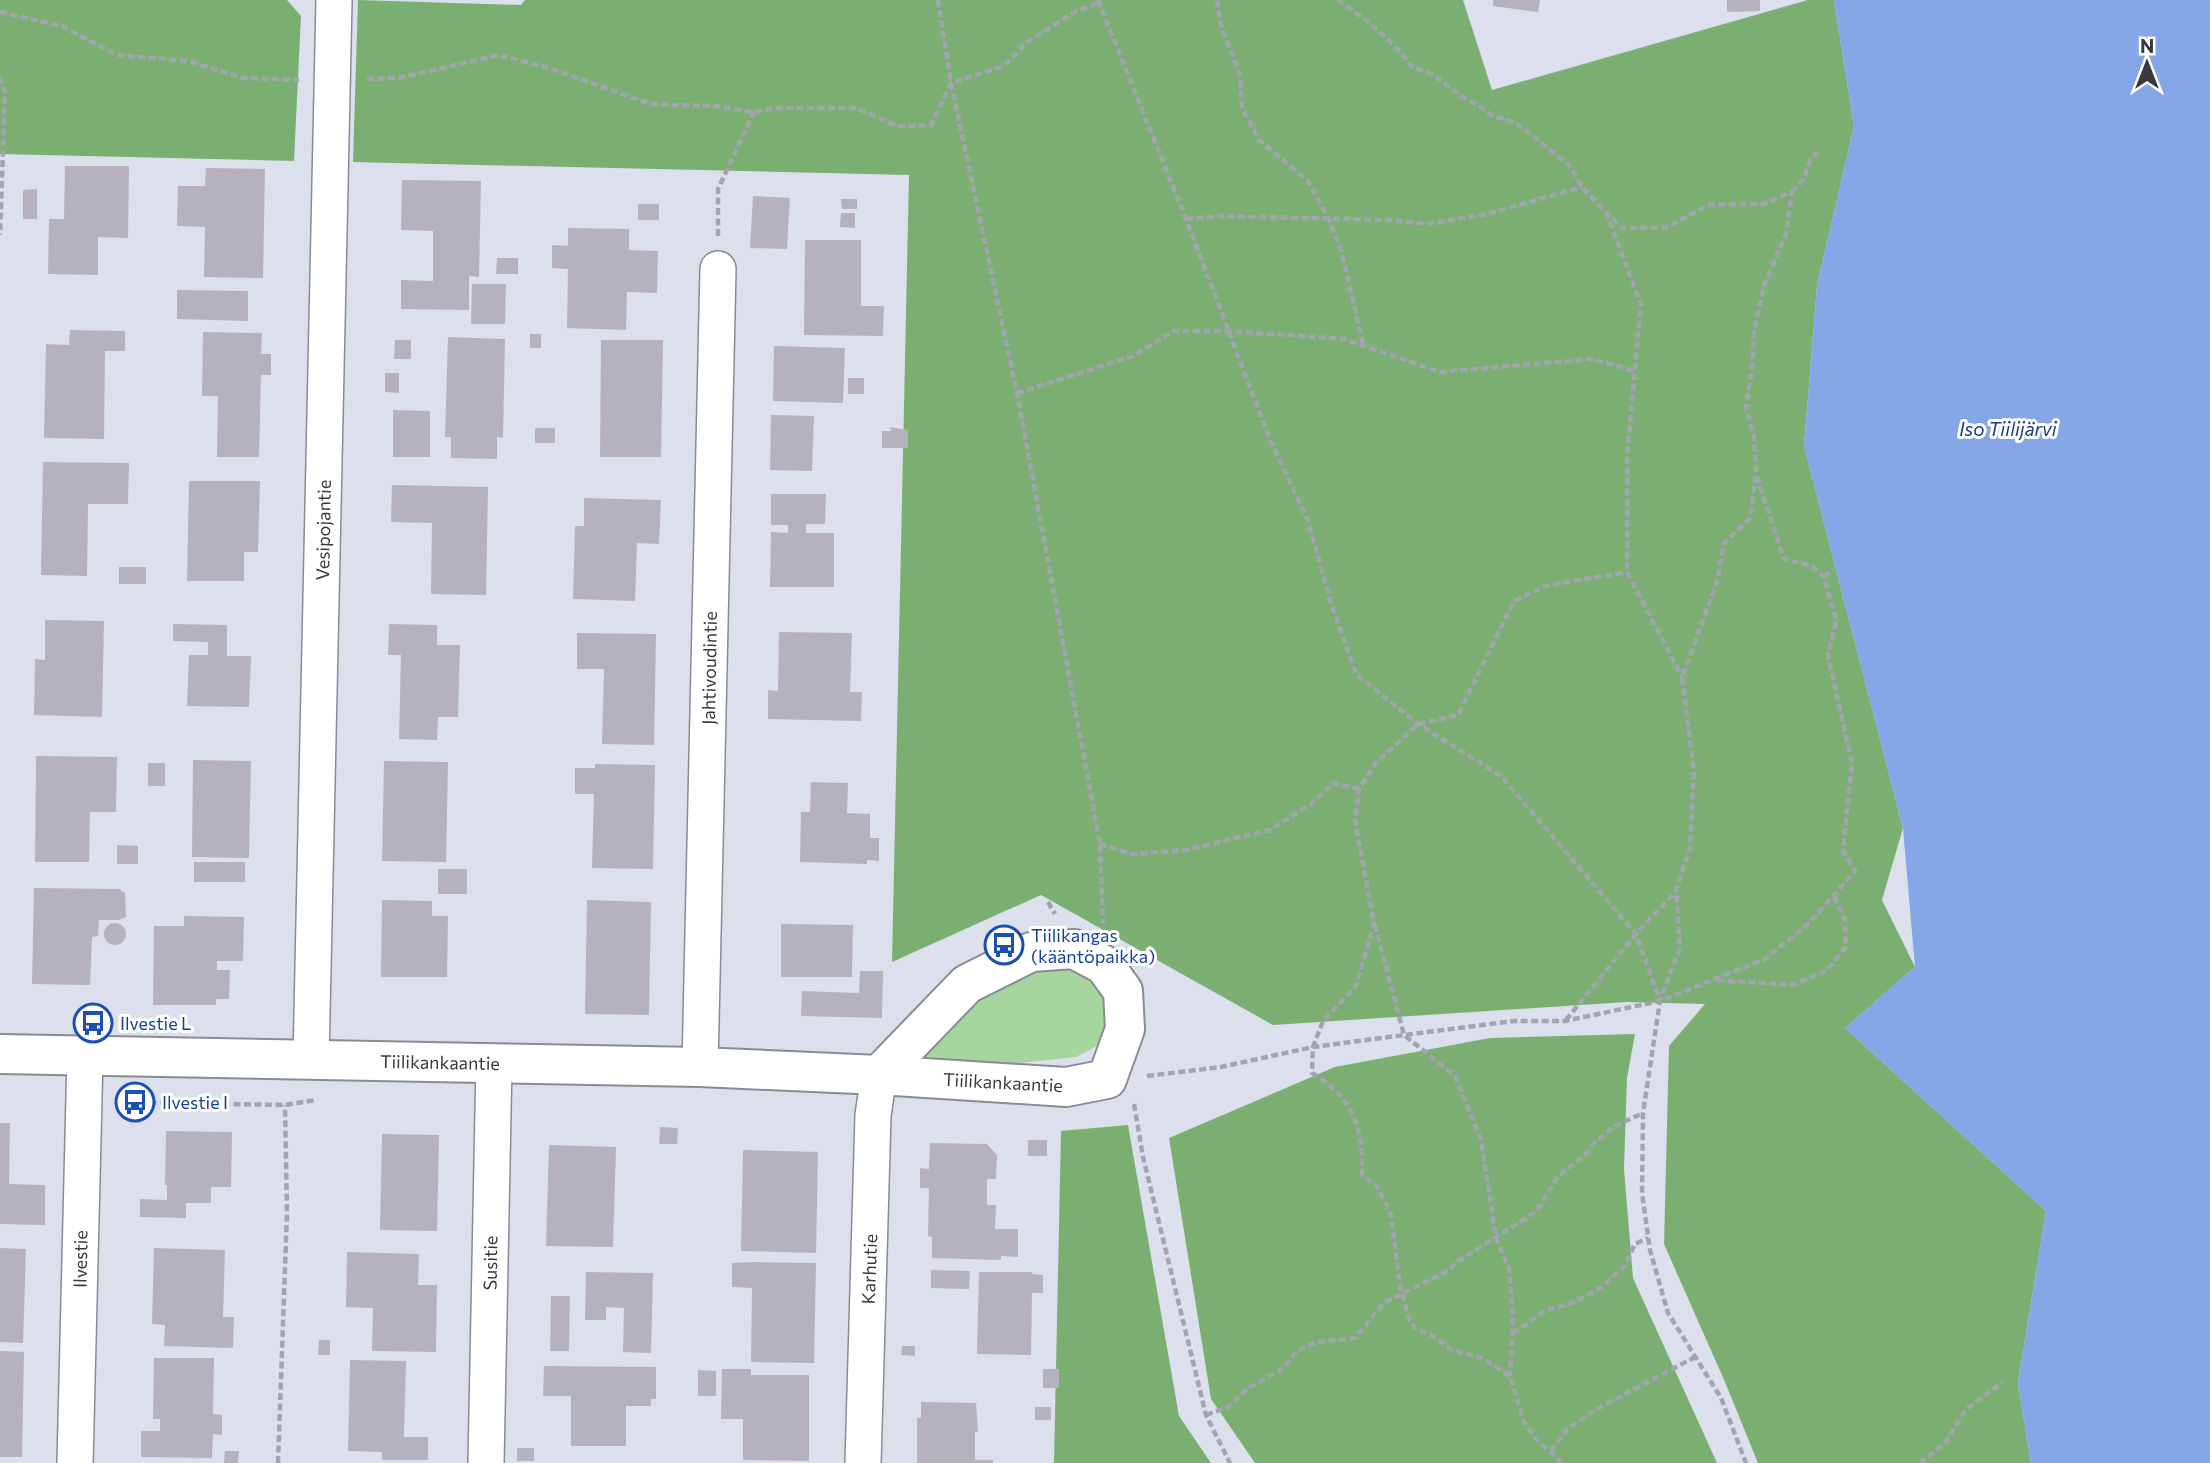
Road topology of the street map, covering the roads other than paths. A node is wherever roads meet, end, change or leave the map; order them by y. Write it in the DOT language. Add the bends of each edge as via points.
graph roads {
  1 [pos="334,0"];
  2 [pos="718,269"];
  3 [pos="0,1054"];
  4 [pos="85,1056"];
  5 [pos="311,1060"];
  6 [pos="494,1062"];
  7 [pos="700,1067"];
  8 [pos="879,1074"];
  9 [pos="75,1463"];
  10 [pos="486,1463"];
  11 [pos="863,1463"];
  1 -- 5 [label="street, Vesipojantie"];
  2 -- 7 [label="street, Jahtivoudintie"];
  3 -- 4 [label="street, Tiilikankaantie"];
  4 -- 5 [label="street, Tiilikankaantie"];
  4 -- 9 [label="street, Ilvestie"];
  5 -- 6 [label="street, Tiilikankaantie"];
  6 -- 7 [label="street, Tiilikankaantie"];
  6 -- 10 [label="street, Susitie"];
  7 -- 8 [label="street, Tiilikankaantie"];
  8 -- 8 [label="street, Tiilikankaantie" via="967,984 1031,952 1074,948 1104,965 1123,991 1125,1029 1119,1079 1066,1087"];
  8 -- 11 [label="street, Karhutie" via="873,1115"];
}
